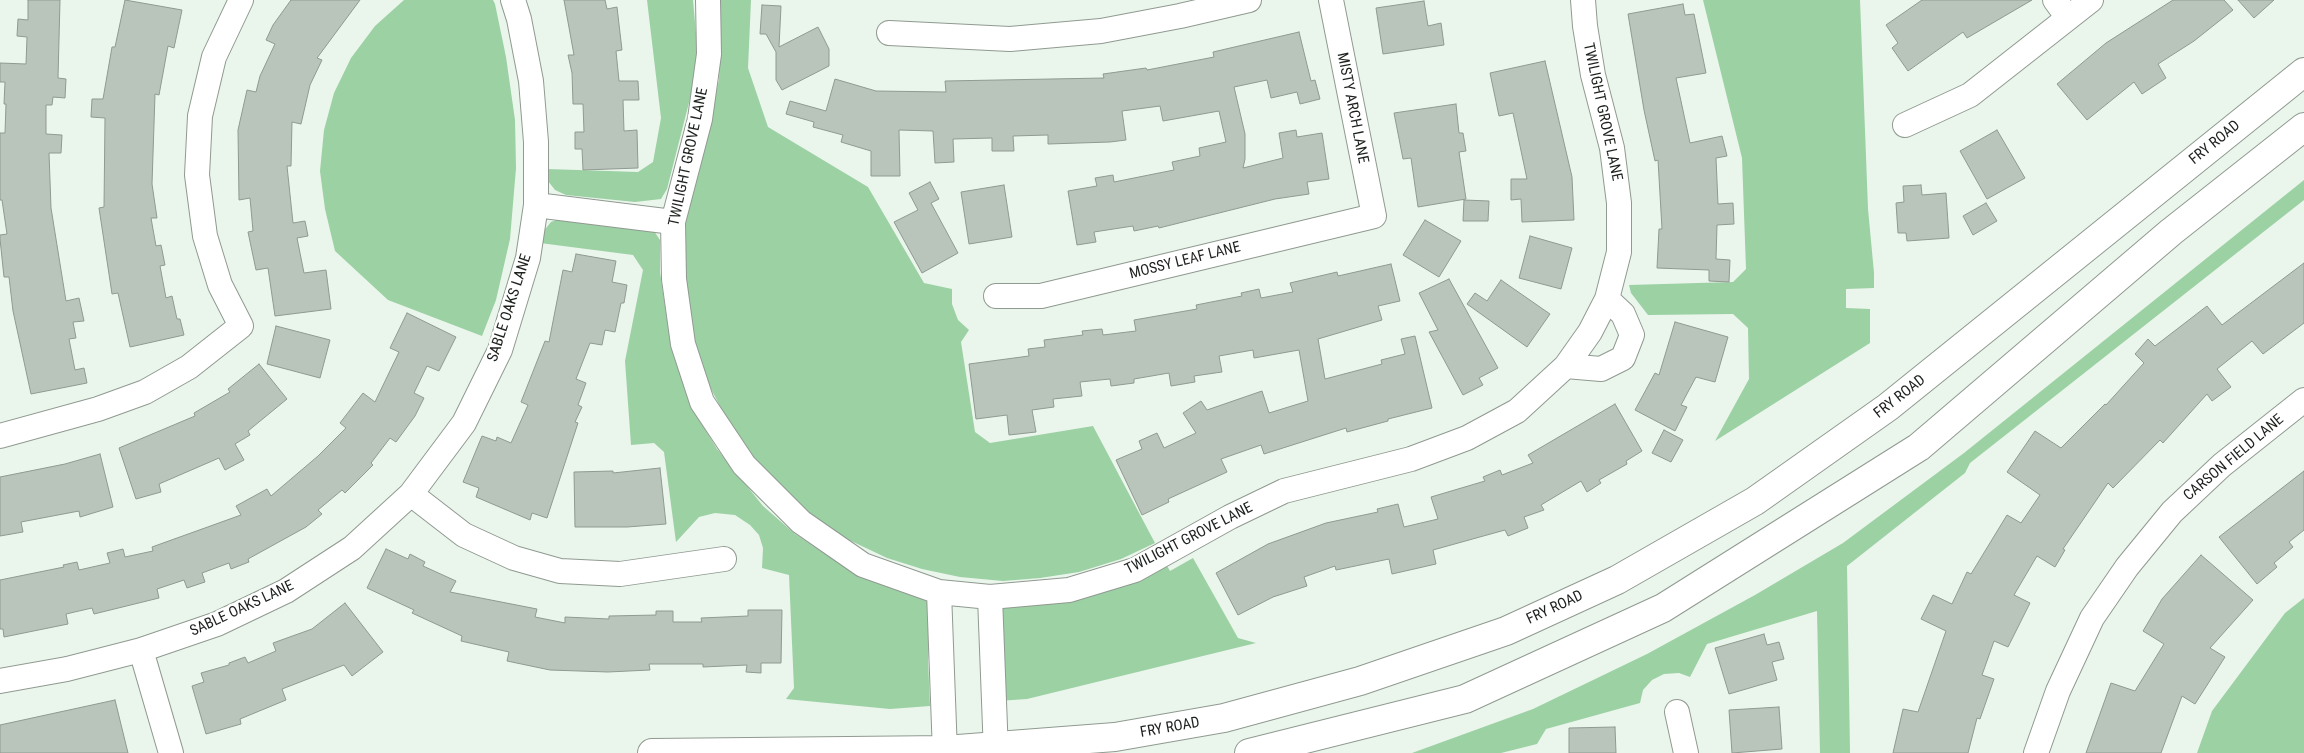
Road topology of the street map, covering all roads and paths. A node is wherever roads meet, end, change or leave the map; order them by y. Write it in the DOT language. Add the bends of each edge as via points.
graph roads {
  1 [pos="241,0"];
  2 [pos="513,0"];
  3 [pos="708,0"];
  4 [pos="1249,0"];
  5 [pos="1331,0"];
  6 [pos="1583,0"];
  7 [pos="2092,0"];
  8 [pos="1179,8"];
  9 [pos="2062,9"];
  10 [pos="890,33"];
  11 [pos="2304,72"];
  12 [pos="1905,125"];
  13 [pos="2304,127"];
  14 [pos="536,205"];
  15 [pos="1374,216"];
  16 [pos="673,222"];
  17 [pos="996,296"];
  18 [pos="1607,299"];
  19 [pos="1566,366"];
  20 [pos="2304,400"];
  21 [pos="1,430"];
  22 [pos="411,494"];
  23 [pos="724,559"];
  24 [pos="939,592"];
  25 [pos="990,597"];
  26 [pos="141,650"];
  27 [pos="0,682"];
  28 [pos="1677,712"];
  29 [pos="996,750"];
  30 [pos="945,752"];
  31 [pos="170,753"];
  32 [pos="652,753"];
  33 [pos="1249,753"];
  34 [pos="1686,753"];
  35 [pos="2036,753"];
  1 -- 21 [label="street" via="214,57 200,116 198,175 205,236 220,285 241,326 189,367 145,392 98,409"];
  2 -- 14 [label="street, SABLE OAKS LANE" via="520,19 531,81 536,142"];
  3 -- 16 [label="street, TWILIGHT GROVE LANE" via="709,54 700,119"];
  4 -- 8 [label="street"];
  5 -- 15 [label="street, MISTY ARCH LANE"];
  6 -- 18 [label="street, TWILIGHT GROVE LANE" via="1591,66 1612,148 1619,203 1619,252"];
  7 -- 9 [label="street"];
  8 -- 10 [label="street" via="1101,31 1010,39"];
  9 -- 12 [label="street" via="1970,95"];
  11 -- 29 [label="main road, FRY ROAD" via="1888,407 1756,501 1617,580 1506,631 1360,681 1270,706 1224,718 1115,737"];
  13 -- 33 [label="main road" via="2172,232 1919,447 1663,608 1464,699"];
  14 -- 16 [label="street"];
  14 -- 22 [label="street, SABLE OAKS LANE" via="528,258 500,350 464,422"];
  15 -- 17 [label="street, MOSSY LEAF LANE" via="1041,296"];
  16 -- 24 [label="street, TWILIGHT GROVE LANE" via="674,279 683,344 702,402 744,465 801,522 863,565"];
  18 -- 19 [label="street, TWILIGHT GROVE LANE" via="1590,332"];
  18 -- 19 [label="street" via="1623,314 1632,335 1623,358 1601,369"];
  19 -- 25 [label="street, TWILIGHT GROVE LANE" via="1517,411 1467,438 1411,459 1284,492 1230,517 1135,570 1069,590"];
  20 -- 35 [label="street, CARSON FIELD LANE" via="2222,465 2172,512 2127,567 2092,618 2058,691"];
  22 -- 23 [label="street" via="464,535 514,558 560,571 620,574"];
  22 -- 26 [label="street, SABLE OAKS LANE" via="352,548 286,591 217,624"];
  24 -- 25 [label="street, TWILIGHT GROVE LANE"];
  24 -- 30 [label="street"];
  25 -- 29 [label="street"];
  26 -- 27 [label="street, SABLE OAKS LANE"];
  26 -- 31 [label="street"];
  28 -- 34 [label="street"];
  29 -- 30 [label="main road, FRY ROAD"];
  30 -- 32 [label="main road, FRY ROAD"];
}
